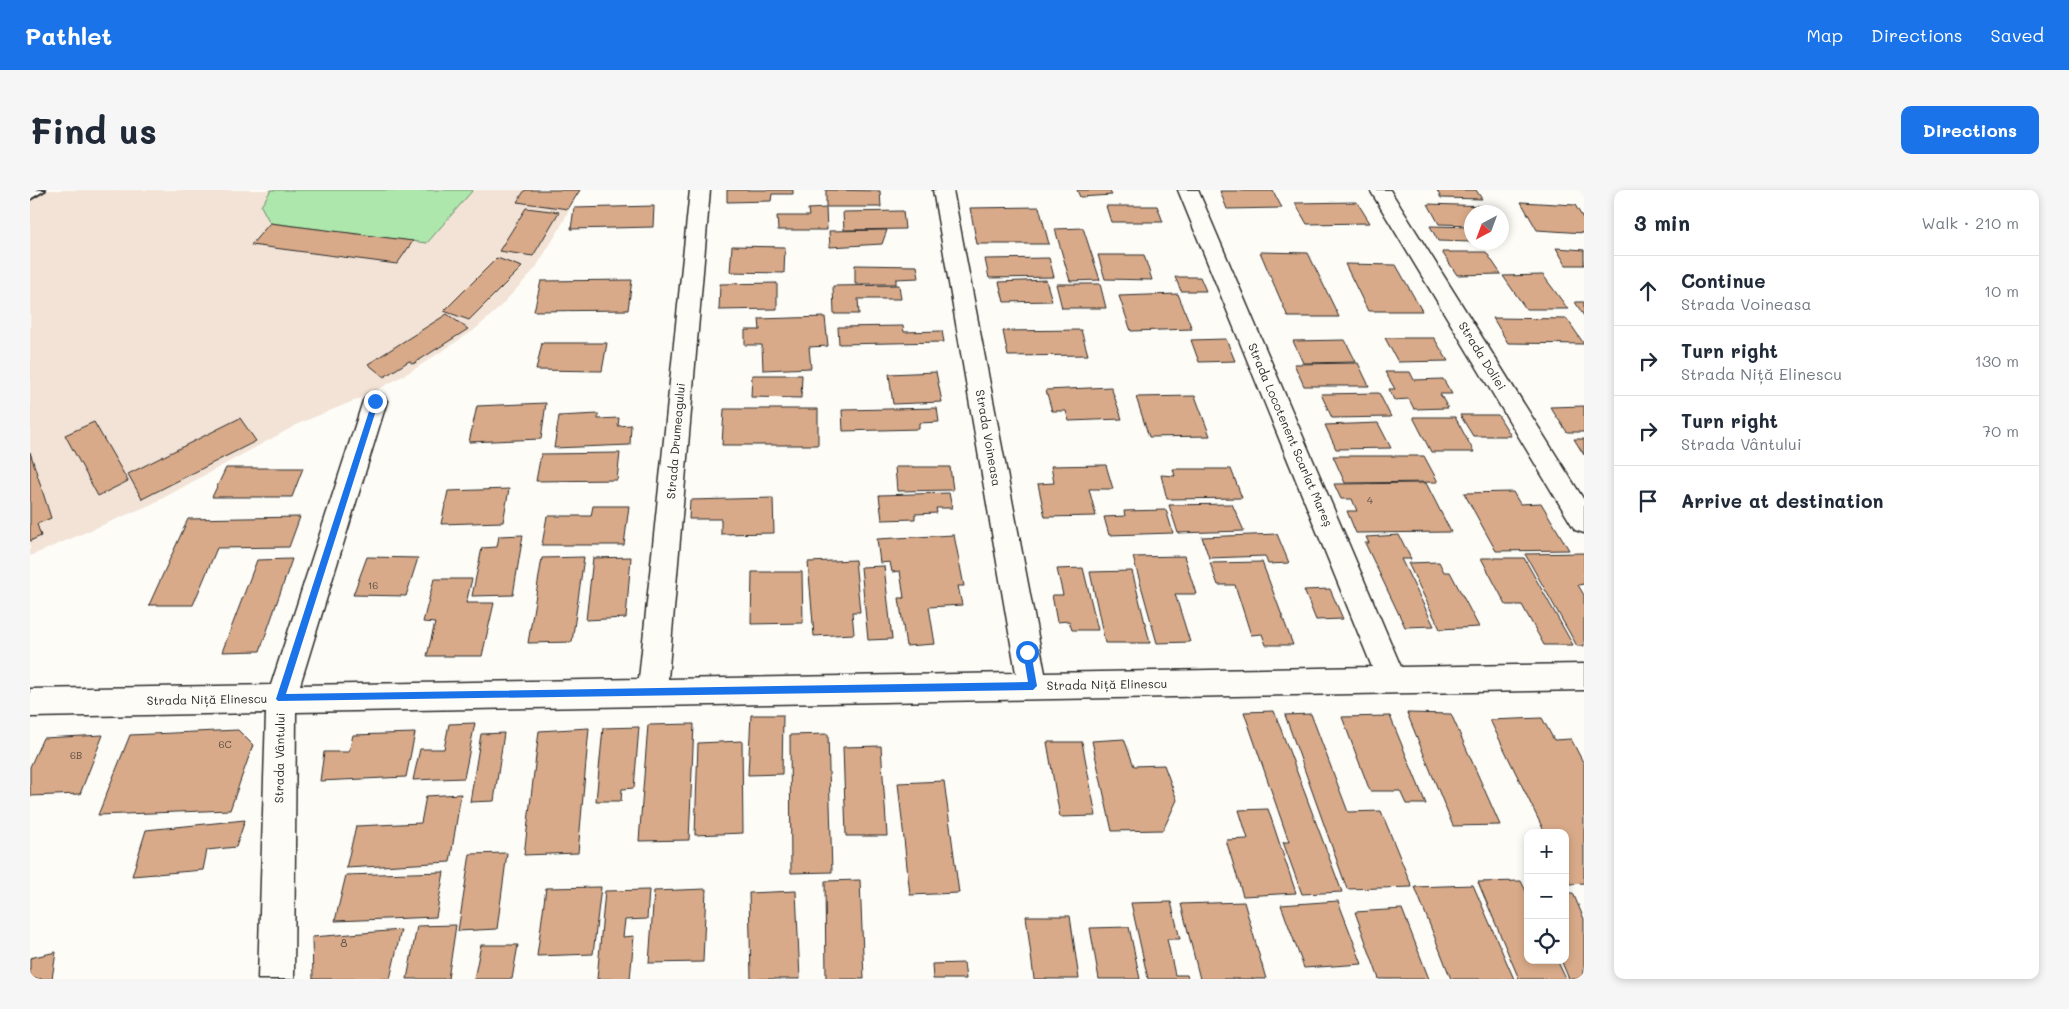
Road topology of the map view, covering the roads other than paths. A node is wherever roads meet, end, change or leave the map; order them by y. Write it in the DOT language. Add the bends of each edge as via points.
graph roads {
  1 [pos="40,190"];
  2 [pos="700,190"];
  3 [pos="943,190"];
  4 [pos="1188,190"];
  5 [pos="1380,190"];
  6 [pos="30,196"];
  7 [pos="375,401"];
  8 [pos="1584,522"];
  9 [pos="1584,677"];
  10 [pos="1392,680"];
  11 [pos="1033,686"];
  12 [pos="652,692"];
  13 [pos="281,699"];
  14 [pos="30,703"];
  15 [pos="276,979"];
  1 -- 6 [label="lane"];
  2 -- 12 [label="street, Strada Drumeagului"];
  3 -- 11 [label="street, Strada Voineasa"];
  4 -- 10 [label="street, Strada Locotenent Scarlat Mareș"];
  5 -- 8 [label="street, Strada Doliei"];
  7 -- 13 [label="street, Strada Vântului"];
  9 -- 10 [label="street, Strada Niță Elinescu"];
  10 -- 11 [label="street, Strada Niță Elinescu"];
  11 -- 12 [label="street, Strada Niță Elinescu"];
  12 -- 13 [label="street, Strada Niță Elinescu"];
  13 -- 14 [label="street, Strada Niță Elinescu"];
  13 -- 15 [label="street, Strada Vântului"];
}
